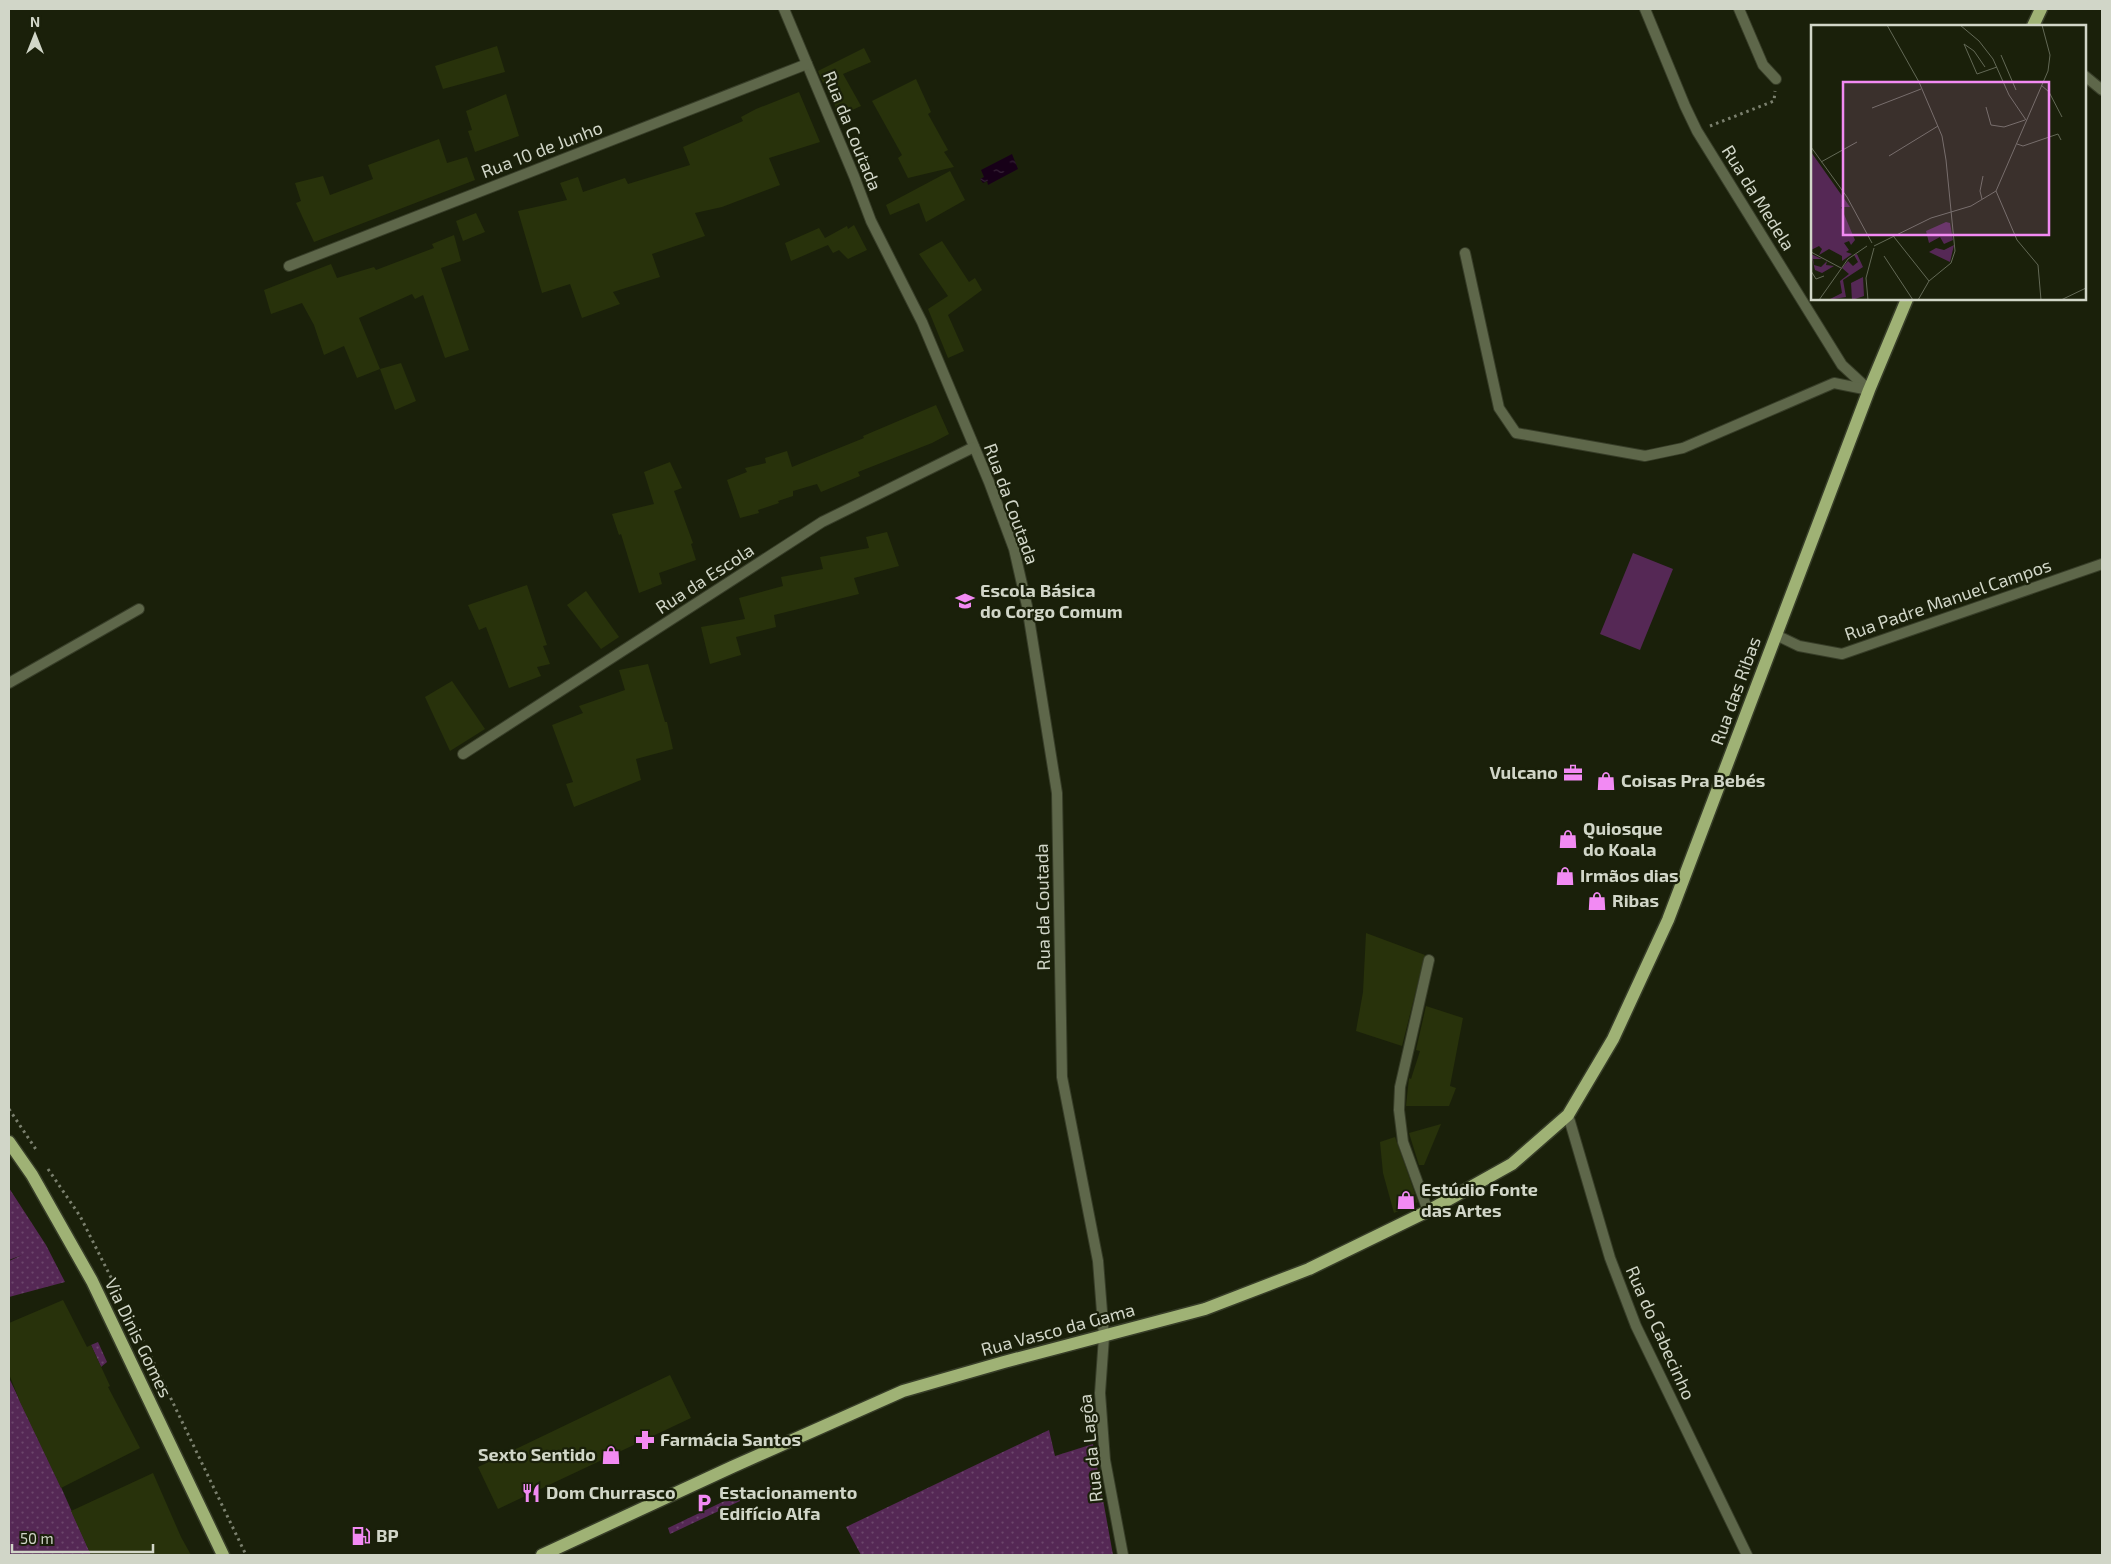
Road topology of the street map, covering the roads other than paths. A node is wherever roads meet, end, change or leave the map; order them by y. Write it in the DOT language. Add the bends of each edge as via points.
graph roads {
  1 [pos="784,9"];
  2 [pos="1645,9"];
  3 [pos="1738,9"];
  4 [pos="2041,9"];
  5 [pos="2033,25"];
  6 [pos="807,64"];
  7 [pos="2086,77"];
  8 [pos="1776,80"];
  9 [pos="2102,90"];
  10 [pos="1465,253"];
  11 [pos="289,266"];
  12 [pos="1907,300"];
  13 [pos="1869,390"];
  14 [pos="974,447"];
  15 [pos="2102,564"];
  16 [pos="139,609"];
  17 [pos="1776,635"];
  18 [pos="9,683"];
  19 [pos="463,754"];
  20 [pos="1429,960"];
  21 [pos="1568,1115"];
  22 [pos="9,1142"];
  23 [pos="1428,1211"];
  24 [pos="1104,1337"];
  25 [pos="224,1555"];
  26 [pos="542,1555"];
  27 [pos="1123,1555"];
  28 [pos="1747,1555"];
  1 -- 6 [label="street, Rua da Coutada"];
  2 -- 13 [label="street, Rua da Medela" via="1697,130 1842,365"];
  3 -- 8 [label="street" via="1763,65"];
  4 -- 5 [label="main road"];
  6 -- 11 [label="street, Rua 10 de Junho"];
  6 -- 14 [label="street, Rua da Coutada" via="871,221 922,322"];
  7 -- 9 [label="street"];
  10 -- 13 [label="street" via="1499,408 1516,433 1645,456 1683,448 1834,382"];
  12 -- 13 [label="main road, Rua das Ribas"];
  13 -- 17 [label="main road, Rua das Ribas"];
  14 -- 19 [label="street, Rua da Escola" via="822,522"];
  14 -- 24 [label="street, Rua da Coutada" via="1014,549 1027,606 1057,793 1062,1077 1098,1261"];
  15 -- 17 [label="street, Rua Padre Manuel Campos" via="1842,654 1800,646"];
  16 -- 18 [label="street"];
  17 -- 21 [label="main road, Rua das Ribas" via="1668,920 1613,1039"];
  20 -- 23 [label="street" via="1400,1087 1399,1110 1403,1142"];
  21 -- 23 [label="main road, Rua Vasco da Gama" via="1512,1164"];
  21 -- 28 [label="street, Rua do Cabecinho" via="1610,1258 1636,1326"];
  22 -- 25 [label="main road, Via Dinis Gomes" via="32,1175 92,1281"];
  23 -- 24 [label="main road, Rua Vasco da Gama" via="1300,1272 1205,1309"];
  24 -- 26 [label="main road, Rua Vasco da Gama" via="903,1391"];
  24 -- 27 [label="street, Rua da Lagôa" via="1100,1393 1105,1460"];
}
